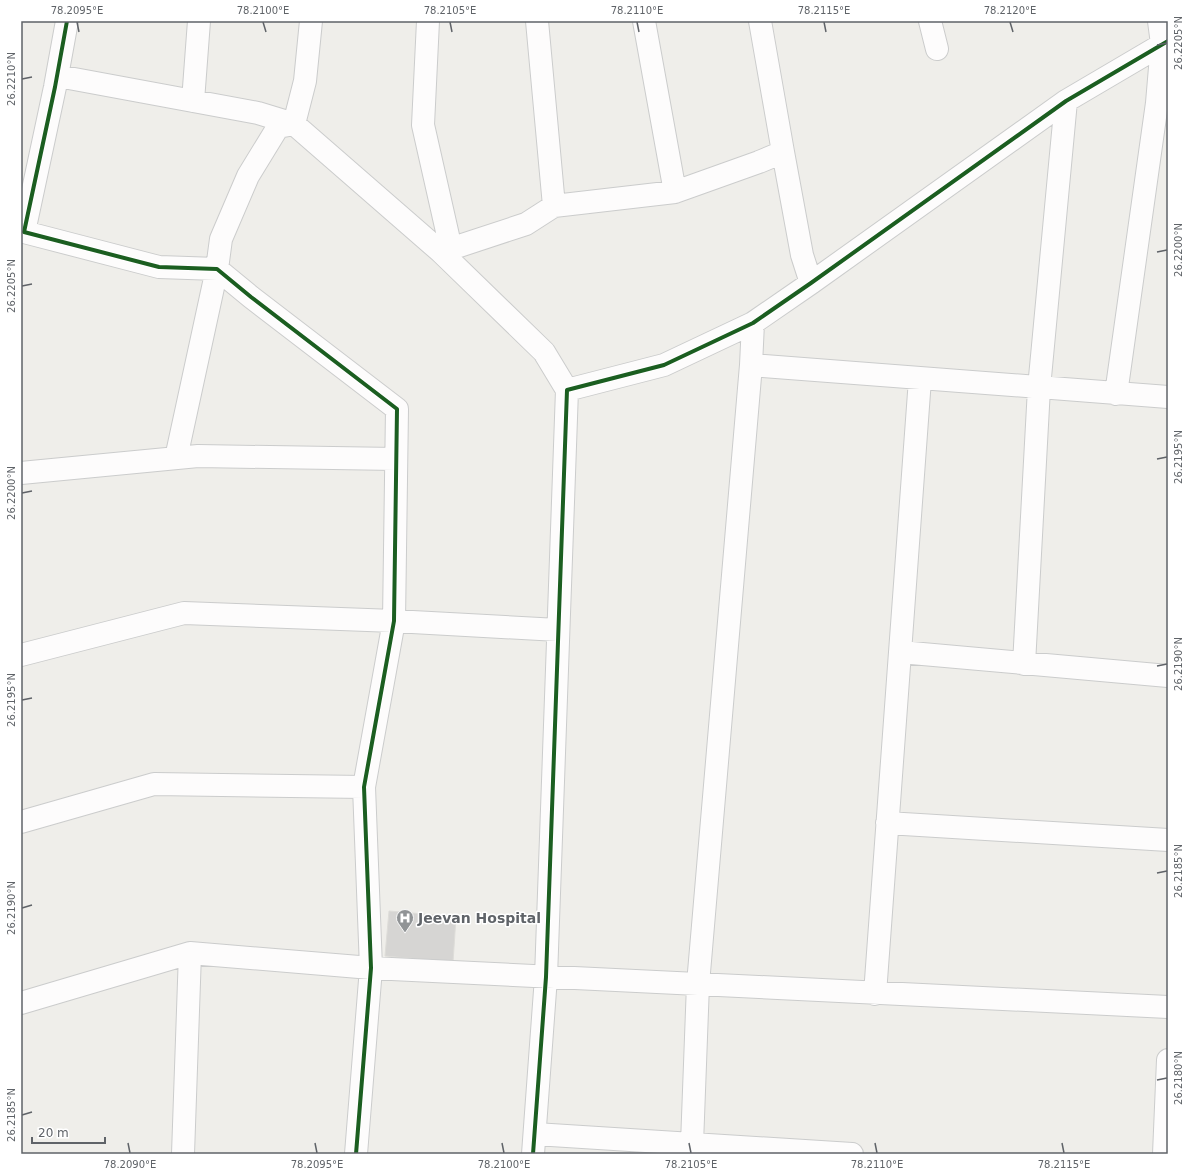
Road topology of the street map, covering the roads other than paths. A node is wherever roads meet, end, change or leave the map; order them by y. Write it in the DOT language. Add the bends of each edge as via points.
graph roads {
  1 [pos="67,21"];
  2 [pos="199,21"];
  3 [pos="311,21"];
  4 [pos="428,21"];
  5 [pos="537,21"];
  6 [pos="644,21"];
  7 [pos="760,21"];
  8 [pos="930,21"];
  9 [pos="1159,21"];
  10 [pos="1165,42"];
  11 [pos="937,49"];
  12 [pos="58,76"];
  13 [pos="193,101"];
  14 [pos="1066,101"];
  15 [pos="1162,108"];
  16 [pos="294,124"];
  17 [pos="783,152"];
  18 [pos="675,192"];
  19 [pos="554,206"];
  20 [pos="22,237"];
  21 [pos="446,250"];
  22 [pos="217,270"];
  23 [pos="811,283"];
  24 [pos="753,323"];
  25 [pos="751,365"];
  26 [pos="920,379"];
  27 [pos="1039,388"];
  28 [pos="567,390"];
  29 [pos="1116,394"];
  30 [pos="1168,397"];
  31 [pos="176,458"];
  32 [pos="396,459"];
  33 [pos="21,473"];
  34 [pos="394,621"];
  35 [pos="558,630"];
  36 [pos="900,652"];
  37 [pos="21,655"];
  38 [pos="1024,664"];
  39 [pos="1168,676"];
  40 [pos="364,787"];
  41 [pos="21,822"];
  42 [pos="887,822"];
  43 [pos="1168,840"];
  44 [pos="190,953"];
  45 [pos="371,968"];
  46 [pos="546,977"];
  47 [pos="698,984"];
  48 [pos="875,994"];
  49 [pos="21,1003"];
  50 [pos="1168,1007"];
  51 [pos="1168,1060"];
  52 [pos="534,1144"];
  53 [pos="692,1144"];
  54 [pos="183,1154"];
  55 [pos="356,1154"];
  56 [pos="852,1154"];
  57 [pos="1164,1154"];
  1 -- 12 [label="street"];
  2 -- 13 [label="street"];
  3 -- 16 [label="street" via="305,81"];
  4 -- 21 [label="street" via="423,125"];
  5 -- 19 [label="street"];
  6 -- 18 [label="street"];
  7 -- 17 [label="street"];
  8 -- 11 [label="street"];
  9 -- 10 [label="street"];
  10 -- 14 [label="street"];
  10 -- 15 [label="street"];
  12 -- 13 [label="street"];
  12 -- 20 [label="street"];
  13 -- 16 [label="street" via="258,113"];
  14 -- 23 [label="street"];
  14 -- 27 [label="street"];
  15 -- 29 [label="street"];
  16 -- 21 [label="street"];
  16 -- 22 [label="street" via="278,127 248,176 221,239"];
  17 -- 18 [label="street"];
  17 -- 23 [label="street" via="802,255"];
  18 -- 19 [label="street"];
  19 -- 21 [label="street" via="526,224"];
  20 -- 22 [label="street" via="160,267"];
  21 -- 28 [label="street" via="544,352"];
  22 -- 31 [label="street"];
  22 -- 32 [label="street" via="396,409"];
  23 -- 24 [label="street"];
  24 -- 25 [label="street"];
  24 -- 28 [label="street" via="664,365"];
  25 -- 26 [label="street"];
  25 -- 47 [label="street"];
  26 -- 27 [label="street"];
  26 -- 36 [label="street"];
  27 -- 29 [label="street"];
  27 -- 38 [label="street"];
  28 -- 35 [label="street"];
  29 -- 30 [label="street"];
  31 -- 32 [label="street" via="198,456"];
  31 -- 33 [label="street"];
  32 -- 34 [label="street"];
  34 -- 35 [label="street"];
  34 -- 37 [label="street" via="184,614"];
  34 -- 40 [label="street"];
  35 -- 46 [label="street"];
  36 -- 38 [label="street"];
  36 -- 42 [label="street"];
  38 -- 39 [label="street"];
  40 -- 41 [label="street" via="154,784"];
  40 -- 45 [label="street"];
  42 -- 43 [label="street"];
  42 -- 48 [label="street"];
  44 -- 45 [label="street"];
  44 -- 49 [label="street"];
  44 -- 54 [label="street"];
  45 -- 46 [label="street"];
  45 -- 55 [label="street"];
  46 -- 47 [label="street"];
  46 -- 52 [label="street"];
  47 -- 48 [label="street"];
  47 -- 53 [label="street"];
  48 -- 50 [label="street"];
  51 -- 57 [label="street"];
  52 -- 53 [label="street"];
  53 -- 56 [label="street"];
}
